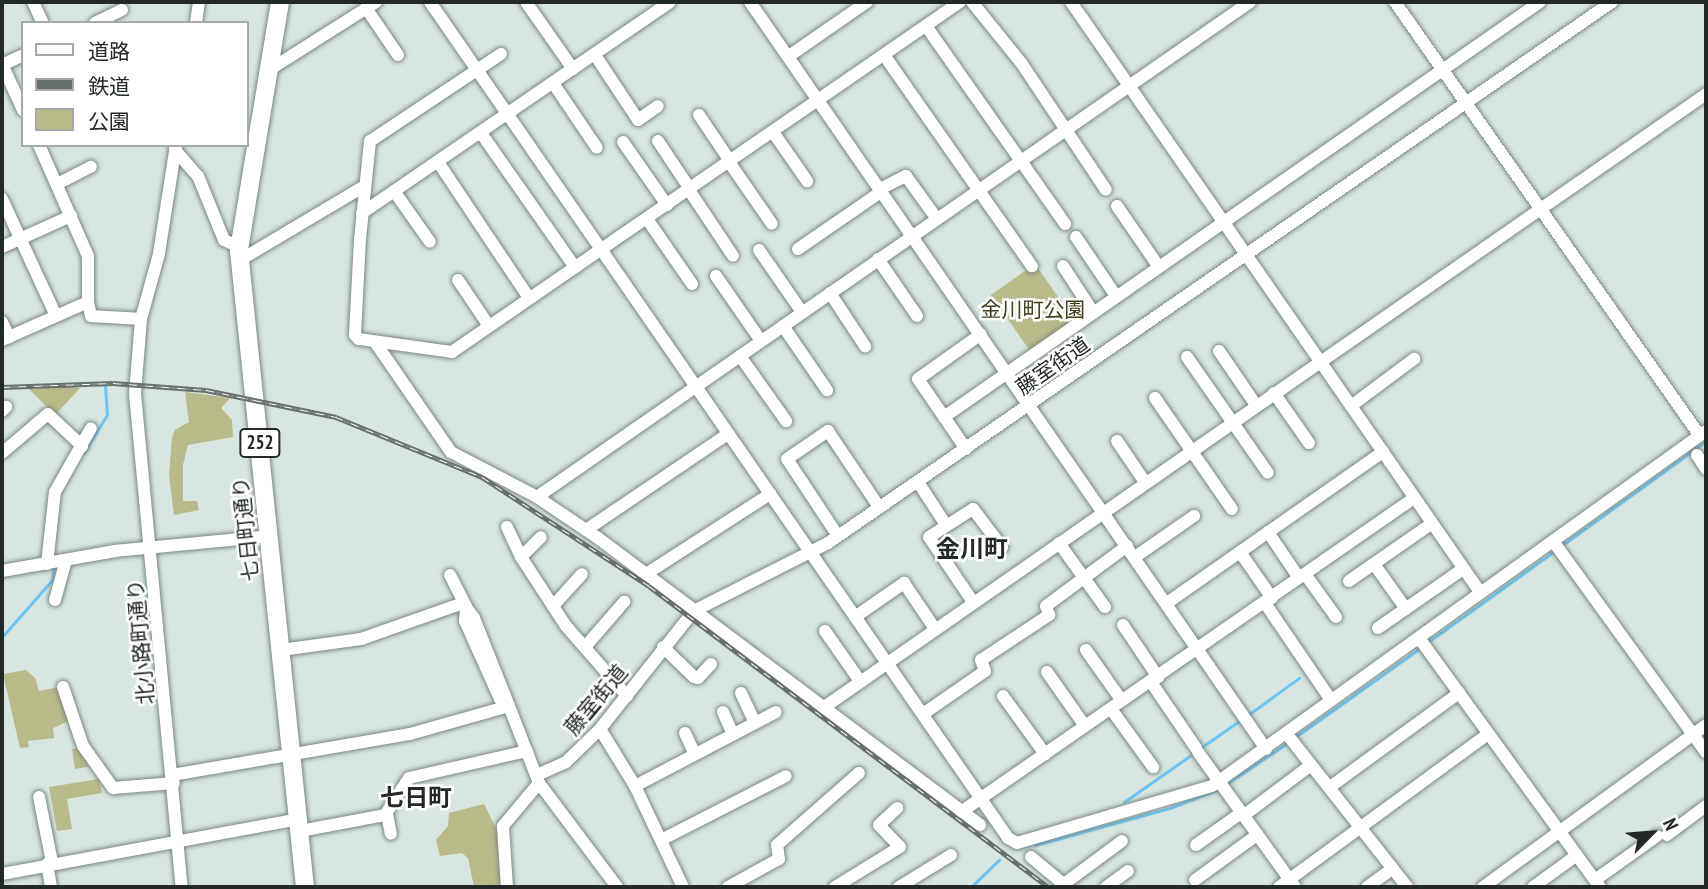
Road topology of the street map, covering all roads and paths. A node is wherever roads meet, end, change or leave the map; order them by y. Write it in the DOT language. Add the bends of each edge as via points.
graph roads {
  1 [pos="33,2"];
  2 [pos="199,2"];
  3 [pos="280,2"];
  4 [pos="430,2"];
  5 [pos="526,2"];
  6 [pos="670,2"];
  7 [pos="750,2"];
  8 [pos="867,2"];
  9 [pos="960,2"];
  10 [pos="972,2"];
  11 [pos="1072,2"];
  12 [pos="1250,2"];
  13 [pos="1395,2"];
  14 [pos="1540,2"];
  15 [pos="1612,2"];
  16 [pos="371,5"];
  17 [pos="122,12"];
  18 [pos="42,21"];
  19 [pos="100,21"];
  20 [pos="196,21"];
  21 [pos="926,26"];
  22 [pos="501,54"];
  23 [pos="398,55"];
  24 [pos="595,55"];
  25 [pos="884,55"];
  26 [pos="21,56"];
  27 [pos="789,56"];
  28 [pos="2,64"];
  29 [pos="573,69"];
  30 [pos="269,70"];
  31 [pos="1442,70"];
  32 [pos="477,71"];
  33 [pos="553,83"];
  34 [pos="1130,86"];
  35 [pos="1706,94"];
  36 [pos="819,100"];
  37 [pos="1464,103"];
  38 [pos="21,106"];
  39 [pos="658,106"];
  40 [pos="507,114"];
  41 [pos="699,114"];
  42 [pos="1065,130"];
  43 [pos="481,132"];
  44 [pos="773,132"];
  45 [pos="658,141"];
  46 [pos="623,142"];
  47 [pos="40,147"];
  48 [pos="176,148"];
  49 [pos="597,148"];
  50 [pos="438,162"];
  51 [pos="730,162"];
  52 [pos="1020,162"];
  53 [pos="91,167"];
  54 [pos="807,181"];
  55 [pos="57,184"];
  56 [pos="363,187"];
  57 [pos="689,190"];
  58 [pos="881,190"];
  59 [pos="1106,190"];
  60 [pos="394,191"];
  61 [pos="978,191"];
  62 [pos="2,199"];
  63 [pos="667,205"];
  64 [pos="1117,205"];
  65 [pos="1538,210"];
  66 [pos="362,213"];
  67 [pos="71,216"];
  68 [pos="646,219"];
  69 [pos="937,219"];
  70 [pos="1223,222"];
  71 [pos="772,224"];
  72 [pos="1065,224"];
  73 [pos="913,235"];
  74 [pos="1076,237"];
  75 [pos="21,239"];
  76 [pos="430,242"];
  77 [pos="2,247"];
  78 [pos="798,249"];
  79 [pos="600,250"];
  80 [pos="759,250"];
  81 [pos="239,253"];
  82 [pos="733,256"];
  83 [pos="1246,256"];
  84 [pos="878,259"];
  85 [pos="1032,266"];
  86 [pos="575,267"];
  87 [pos="1063,267"];
  88 [pos="1159,267"];
  89 [pos="716,276"];
  90 [pos="457,280"];
  91 [pos="692,284"];
  92 [pos="830,293"];
  93 [pos="1116,296"];
  94 [pos="529,298"];
  95 [pos="88,302"];
  96 [pos="1093,312"];
  97 [pos="802,313"];
  98 [pos="56,316"];
  99 [pos="917,316"];
  100 [pos="142,319"];
  101 [pos="2,322"];
  102 [pos="489,326"];
  103 [pos="783,326"];
  104 [pos="981,334"];
  105 [pos="5,338"];
  106 [pos="761,341"];
  107 [pos="375,342"];
  108 [pos="865,346"];
  109 [pos="1219,351"];
  110 [pos="740,356"];
  111 [pos="1187,357"];
  112 [pos="1414,359"];
  113 [pos="1320,361"];
  114 [pos="1007,371"];
  115 [pos="696,387"];
  116 [pos="827,390"];
  117 [pos="1274,393"];
  118 [pos="1155,398"];
  119 [pos="1030,405"];
  120 [pos="1256,405"];
  121 [pos="1351,406"];
  122 [pos="944,417"];
  123 [pos="786,421"];
  124 [pos="1232,422"];
  125 [pos="92,428"];
  126 [pos="1703,433"];
  127 [pos="728,434"];
  128 [pos="1117,441"];
  129 [pos="1309,443"];
  130 [pos="82,446"];
  131 [pos="966,449"];
  132 [pos="1191,451"];
  133 [pos="1383,452"];
  134 [pos="2,453"];
  135 [pos="1697,455"];
  136 [pos="1706,469"];
  137 [pos="1268,473"];
  138 [pos="918,482"];
  139 [pos="1146,482"];
  140 [pos="770,494"];
  141 [pos="537,497"];
  142 [pos="1414,498"];
  143 [pos="879,507"];
  144 [pos="1232,509"];
  145 [pos="1104,512"];
  146 [pos="1195,516"];
  147 [pos="946,524"];
  148 [pos="1432,524"];
  149 [pos="507,527"];
  150 [pos="586,530"];
  151 [pos="1268,532"];
  152 [pos="270,536"];
  153 [pos="838,536"];
  154 [pos="541,537"];
  155 [pos="1059,542"];
  156 [pos="1127,546"];
  157 [pos="1002,547"];
  158 [pos="1557,547"];
  159 [pos="153,550"];
  160 [pos="811,552"];
  161 [pos="1240,552"];
  162 [pos="521,557"];
  163 [pos="1135,557"];
  164 [pos="66,560"];
  165 [pos="47,564"];
  166 [pos="1374,564"];
  167 [pos="1463,569"];
  168 [pos="2,571"];
  169 [pos="582,574"];
  170 [pos="646,574"];
  171 [pos="450,575"];
  172 [pos="1302,576"];
  173 [pos="1083,577"];
  174 [pos="1349,581"];
  175 [pos="1480,592"];
  176 [pos="55,600"];
  177 [pos="1268,600"];
  178 [pos="624,602"];
  179 [pos="973,602"];
  180 [pos="1167,603"];
  181 [pos="464,605"];
  182 [pos="553,606"];
  183 [pos="1105,607"];
  184 [pos="1406,609"];
  185 [pos="694,611"];
  186 [pos="855,617"];
  187 [pos="1336,617"];
  188 [pos="1123,625"];
  189 [pos="1378,628"];
  190 [pos="935,629"];
  191 [pos="825,631"];
  192 [pos="1422,642"];
  193 [pos="584,647"];
  194 [pos="663,647"];
  195 [pos="1199,649"];
  196 [pos="281,650"];
  197 [pos="1086,650"];
  198 [pos="887,662"];
  199 [pos="711,664"];
  200 [pos="1047,672"];
  201 [pos="1154,679"];
  202 [pos="860,681"];
  203 [pos="63,687"];
  204 [pos="741,693"];
  205 [pos="1459,693"];
  206 [pos="627,696"];
  207 [pos="1003,696"];
  208 [pos="1331,700"];
  209 [pos="1116,705"];
  210 [pos="509,706"];
  211 [pos="823,708"];
  212 [pos="723,712"];
  213 [pos="776,712"];
  214 [pos="923,714"];
  215 [pos="755,723"];
  216 [pos="1706,725"];
  217 [pos="1085,726"];
  218 [pos="600,729"];
  219 [pos="685,733"];
  220 [pos="733,734"];
  221 [pos="1488,734"];
  222 [pos="1694,734"];
  223 [pos="1291,739"];
  224 [pos="1266,748"];
  225 [pos="527,751"];
  226 [pos="1706,752"];
  227 [pos="695,754"];
  228 [pos="1045,754"];
  229 [pos="292,755"];
  230 [pos="1311,765"];
  231 [pos="1153,767"];
  232 [pos="859,773"];
  233 [pos="786,776"];
  234 [pos="173,779"];
  235 [pos="538,779"];
  236 [pos="1221,785"];
  237 [pos="635,786"];
  238 [pos="1330,787"];
  239 [pos="39,797"];
  240 [pos="981,797"];
  241 [pos="1706,806"];
  242 [pos="897,808"];
  243 [pos="961,811"];
  244 [pos="387,814"];
  245 [pos="1242,815"];
  246 [pos="299,825"];
  247 [pos="980,825"];
  248 [pos="1360,828"];
  249 [pos="1559,832"];
  250 [pos="391,834"];
  251 [pos="1257,835"];
  252 [pos="661,840"];
  253 [pos="178,841"];
  254 [pos="1122,841"];
  255 [pos="1196,845"];
  256 [pos="951,855"];
  257 [pos="1577,855"];
  258 [pos="1031,857"];
  259 [pos="50,863"];
  260 [pos="1392,869"];
  261 [pos="1128,871"];
  262 [pos="2,874"];
  263 [pos="1195,880"];
  264 [pos="1598,884"];
  265 [pos="1288,885"];
  266 [pos="1065,886"];
  267 [pos="51,887"];
  268 [pos="182,887"];
  269 [pos="305,887"];
  270 [pos="507,887"];
  271 [pos="617,887"];
  272 [pos="683,887"];
  273 [pos="728,887"];
  274 [pos="835,887"];
  275 [pos="899,887"];
  276 [pos="1106,887"];
  277 [pos="1367,887"];
  278 [pos="1407,887"];
  279 [pos="1483,887"];
  280 [pos="1533,887"];
  1 -- 18 [label="street"];
  2 -- 20 [label="street"];
  3 -- 30 [label="highway, 七日町通り / 252"];
  4 -- 32 [label="street"];
  5 -- 29 [label="street"];
  6 -- 24 [label="street"];
  7 -- 27 [label="street"];
  8 -- 27 [label="street"];
  9 -- 21 [label="street"];
  10 -- 42 [label="street"];
  11 -- 34 [label="street"];
  12 -- 34 [label="street"];
  13 -- 31 [label="street"];
  14 -- 31 [label="street"];
  15 -- 37 [label="street, 藤室街道"];
  16 -- 23 [label="street"];
  16 -- 30 [label="street"];
  17 -- 19 [label="street"];
  21 -- 25 [label="street"];
  21 -- 52 [label="street"];
  22 -- 32 [label="street"];
  24 -- 29 [label="street"];
  24 -- 39 [label="street" via="638,120"];
  25 -- 36 [label="street"];
  25 -- 61 [label="street"];
  26 -- 28 [label="street"];
  27 -- 36 [label="street"];
  28 -- 38 [label="street"];
  29 -- 33 [label="street"];
  30 -- 81 [label="highway, 七日町通り / 252"];
  31 -- 37 [label="street"];
  31 -- 70 [label="street"];
  32 -- 40 [label="street"];
  32 -- 56 [label="street" via="370,141"];
  33 -- 40 [label="street"];
  33 -- 49 [label="street"];
  34 -- 42 [label="street"];
  34 -- 70 [label="street"];
  35 -- 65 [label="street"];
  36 -- 44 [label="street"];
  36 -- 58 [label="street"];
  37 -- 65 [label="street"];
  37 -- 83 [label="street, 藤室街道"];
  40 -- 43 [label="street"];
  40 -- 79 [label="street"];
  41 -- 51 [label="street"];
  42 -- 52 [label="street"];
  42 -- 59 [label="street"];
  43 -- 50 [label="street"];
  43 -- 86 [label="street"];
  44 -- 51 [label="street"];
  44 -- 54 [label="street"];
  45 -- 57 [label="street"];
  46 -- 63 [label="street"];
  47 -- 55 [label="street"];
  48 -- 81 [label="street" via="198,176 224,240"];
  48 -- 100 [label="street, 北小路町通り" via="159,254"];
  50 -- 60 [label="street"];
  50 -- 94 [label="street"];
  51 -- 57 [label="street"];
  51 -- 71 [label="street"];
  52 -- 61 [label="street"];
  52 -- 72 [label="street"];
  53 -- 55 [label="street"];
  55 -- 67 [label="street"];
  56 -- 66 [label="street"];
  56 -- 81 [label="street"];
  57 -- 63 [label="street"];
  57 -- 82 [label="street"];
  58 -- 69 [label="street" via="906,176"];
  58 -- 73 [label="street"];
  58 -- 78 [label="street"];
  60 -- 66 [label="street"];
  60 -- 76 [label="street"];
  61 -- 69 [label="street"];
  61 -- 85 [label="street"];
  62 -- 75 [label="street"];
  63 -- 68 [label="street"];
  64 -- 88 [label="street"];
  65 -- 113 [label="street"];
  65 -- 126 [label="street"];
  66 -- 107 [label="street" via="355,335"];
  67 -- 75 [label="street"];
  67 -- 95 [label="street" via="90,264"];
  68 -- 79 [label="street"];
  68 -- 91 [label="street"];
  69 -- 73 [label="street"];
  70 -- 83 [label="street"];
  70 -- 88 [label="street"];
  73 -- 84 [label="street"];
  73 -- 104 [label="street"];
  74 -- 93 [label="street"];
  75 -- 77 [label="street"];
  75 -- 98 [label="street"];
  79 -- 86 [label="street"];
  79 -- 115 [label="street"];
  80 -- 97 [label="street"];
  81 -- 152 [label="highway, 七日町通り / 252"];
  83 -- 113 [label="street"];
  83 -- 119 [label="street, 藤室街道"];
  84 -- 92 [label="street"];
  84 -- 99 [label="street"];
  86 -- 94 [label="street"];
  87 -- 96 [label="street"];
  88 -- 93 [label="street"];
  89 -- 106 [label="street"];
  90 -- 102 [label="street"];
  92 -- 97 [label="street"];
  92 -- 108 [label="street"];
  93 -- 96 [label="street"];
  94 -- 102 [label="street"];
  95 -- 98 [label="street"];
  95 -- 100 [label="street" via="91,316"];
  96 -- 114 [label="street"];
  97 -- 103 [label="street"];
  98 -- 105 [label="street"];
  100 -- 159 [label="street, 北小路町通り" via="135,394"];
  101 -- 105 [label="street"];
  102 -- 107 [label="street" via="452,352"];
  103 -- 106 [label="street"];
  103 -- 116 [label="street"];
  104 -- 114 [label="street"];
  104 -- 122 [label="street" via="918,379"];
  106 -- 110 [label="street"];
  107 -- 141 [label="street" via="451,452"];
  109 -- 120 [label="street"];
  110 -- 115 [label="street"];
  110 -- 123 [label="street"];
  111 -- 124 [label="street"];
  112 -- 121 [label="street"];
  113 -- 117 [label="street"];
  113 -- 121 [label="street"];
  114 -- 119 [label="street"];
  114 -- 122 [label="street"];
  115 -- 127 [label="street"];
  115 -- 141 [label="street"];
  117 -- 120 [label="street"];
  117 -- 129 [label="street"];
  118 -- 132 [label="street"];
  119 -- 131 [label="street, 藤室街道"];
  119 -- 145 [label="street"];
  120 -- 124 [label="street"];
  121 -- 133 [label="street"];
  122 -- 131 [label="street"];
  124 -- 132 [label="street"];
  124 -- 137 [label="street"];
  125 -- 130 [label="street"];
  126 -- 158 [label="street"];
  127 -- 140 [label="street"];
  127 -- 150 [label="street"];
  128 -- 139 [label="street"];
  130 -- 134 [label="street" via="48,414"];
  130 -- 165 [label="street" via="55,492"];
  131 -- 138 [label="street, 藤室街道"];
  132 -- 139 [label="street"];
  132 -- 144 [label="street"];
  133 -- 142 [label="street"];
  133 -- 151 [label="street"];
  135 -- 136 [label="street"];
  138 -- 143 [label="street, 藤室街道"];
  138 -- 147 [label="street"];
  139 -- 145 [label="street"];
  140 -- 160 [label="street"];
  140 -- 170 [label="street"];
  141 -- 150 [label="street"];
  142 -- 148 [label="street"];
  142 -- 172 [label="street"];
  143 -- 153 [label="street, 藤室街道"];
  143 -- 153 [label="street" via="828,431 787,459"];
  145 -- 155 [label="street"];
  145 -- 156 [label="street"];
  146 -- 163 [label="street"];
  147 -- 157 [label="street" via="974,509"];
  147 -- 179 [label="street" via="929,541"];
  148 -- 166 [label="street"];
  148 -- 167 [label="street"];
  149 -- 162 [label="street"];
  150 -- 170 [label="street"];
  151 -- 161 [label="street"];
  151 -- 172 [label="street"];
  152 -- 159 [label="street"];
  152 -- 196 [label="highway, 七日町通り / 252"];
  153 -- 160 [label="street, 藤室街道"];
  154 -- 162 [label="street"];
  155 -- 173 [label="street"];
  155 -- 179 [label="street"];
  156 -- 163 [label="street"];
  156 -- 173 [label="street"];
  158 -- 175 [label="street"];
  158 -- 222 [label="street"];
  159 -- 164 [label="street"];
  159 -- 234 [label="street, 北小路町通り"];
  160 -- 185 [label="street, 藤室街道"];
  160 -- 186 [label="street"];
  161 -- 177 [label="street"];
  161 -- 180 [label="street"];
  162 -- 182 [label="street"];
  163 -- 180 [label="street"];
  164 -- 165 [label="street"];
  164 -- 176 [label="street"];
  165 -- 168 [label="street"];
  166 -- 174 [label="street"];
  166 -- 184 [label="street"];
  167 -- 175 [label="street"];
  167 -- 184 [label="street"];
  169 -- 182 [label="street"];
  170 -- 185 [label="street"];
  171 -- 181 [label="street"];
  172 -- 177 [label="street"];
  172 -- 187 [label="street"];
  173 -- 183 [label="street"];
  173 -- 214 [label="street" via="1046,606 1049,615 981,660 985,671"];
  175 -- 192 [label="street"];
  177 -- 195 [label="street"];
  177 -- 208 [label="street"];
  178 -- 193 [label="street"];
  179 -- 190 [label="street"];
  180 -- 195 [label="street"];
  181 -- 196 [label="street" via="361,639"];
  181 -- 210 [label="street" via="465,621 500,699"];
  182 -- 193 [label="street"];
  184 -- 189 [label="street"];
  185 -- 194 [label="street, 藤室街道"];
  185 -- 211 [label="street"];
  186 -- 190 [label="street" via="904,583"];
  186 -- 198 [label="street"];
  188 -- 201 [label="street"];
  190 -- 198 [label="street"];
  191 -- 202 [label="street"];
  192 -- 205 [label="street"];
  192 -- 208 [label="street"];
  193 -- 206 [label="street"];
  194 -- 199 [label="street" via="694,677"];
  194 -- 206 [label="street, 藤室街道"];
  195 -- 201 [label="street"];
  195 -- 224 [label="street"];
  196 -- 229 [label="highway, 七日町通り / 252"];
  197 -- 209 [label="street"];
  198 -- 202 [label="street"];
  198 -- 214 [label="street"];
  200 -- 217 [label="street"];
  201 -- 209 [label="street"];
  201 -- 236 [label="street"];
  202 -- 211 [label="street"];
  203 -- 234 [label="street" via="83,746 113,788"];
  204 -- 215 [label="street"];
  205 -- 221 [label="street"];
  205 -- 238 [label="street"];
  206 -- 218 [label="street, 藤室街道"];
  207 -- 228 [label="street"];
  208 -- 223 [label="street"];
  209 -- 217 [label="street"];
  209 -- 231 [label="street"];
  210 -- 225 [label="street"];
  210 -- 229 [label="street" via="410,734"];
  211 -- 243 [label="street"];
  212 -- 220 [label="street"];
  213 -- 215 [label="street"];
  214 -- 240 [label="street"];
  215 -- 220 [label="street"];
  216 -- 222 [label="street"];
  217 -- 228 [label="street"];
  218 -- 235 [label="street, 藤室街道" via="566,762"];
  218 -- 237 [label="street"];
  219 -- 227 [label="street"];
  220 -- 227 [label="street"];
  221 -- 248 [label="street"];
  221 -- 249 [label="street"];
  222 -- 226 [label="street"];
  222 -- 249 [label="street"];
  223 -- 224 [label="street"];
  223 -- 230 [label="street"];
  224 -- 236 [label="street"];
  225 -- 235 [label="street"];
  225 -- 244 [label="street" via="409,778"];
  227 -- 237 [label="street"];
  228 -- 240 [label="street"];
  229 -- 234 [label="street"];
  229 -- 246 [label="highway, 七日町通り / 252"];
  230 -- 238 [label="street"];
  230 -- 245 [label="street"];
  232 -- 273 [label="street" via="777,845 779,859"];
  233 -- 252 [label="street"];
  234 -- 253 [label="street, 北小路町通り"];
  235 -- 270 [label="street" via="503,826"];
  235 -- 271 [label="street"];
  236 -- 240 [label="street" via="1017,843 1008,838"];
  236 -- 245 [label="street"];
  237 -- 252 [label="street"];
  238 -- 248 [label="street"];
  239 -- 259 [label="street"];
  240 -- 243 [label="street"];
  241 -- 264 [label="street"];
  242 -- 274 [label="street" via="879,825 900,847"];
  243 -- 247 [label="street"];
  244 -- 246 [label="street"];
  244 -- 250 [label="street"];
  245 -- 251 [label="street"];
  245 -- 255 [label="street"];
  246 -- 253 [label="street"];
  246 -- 269 [label="highway, 七日町通り / 252"];
  248 -- 260 [label="street"];
  248 -- 265 [label="street"];
  249 -- 257 [label="street"];
  249 -- 279 [label="street"];
  251 -- 263 [label="street"];
  251 -- 265 [label="street"];
  252 -- 272 [label="street"];
  253 -- 259 [label="street"];
  253 -- 268 [label="street, 北小路町通り"];
  254 -- 266 [label="street"];
  256 -- 275 [label="street"];
  257 -- 264 [label="street"];
  257 -- 280 [label="street"];
  258 -- 266 [label="street"];
  259 -- 262 [label="street"];
  259 -- 267 [label="street"];
  260 -- 277 [label="street"];
  260 -- 278 [label="street"];
  261 -- 276 [label="street"];
}
